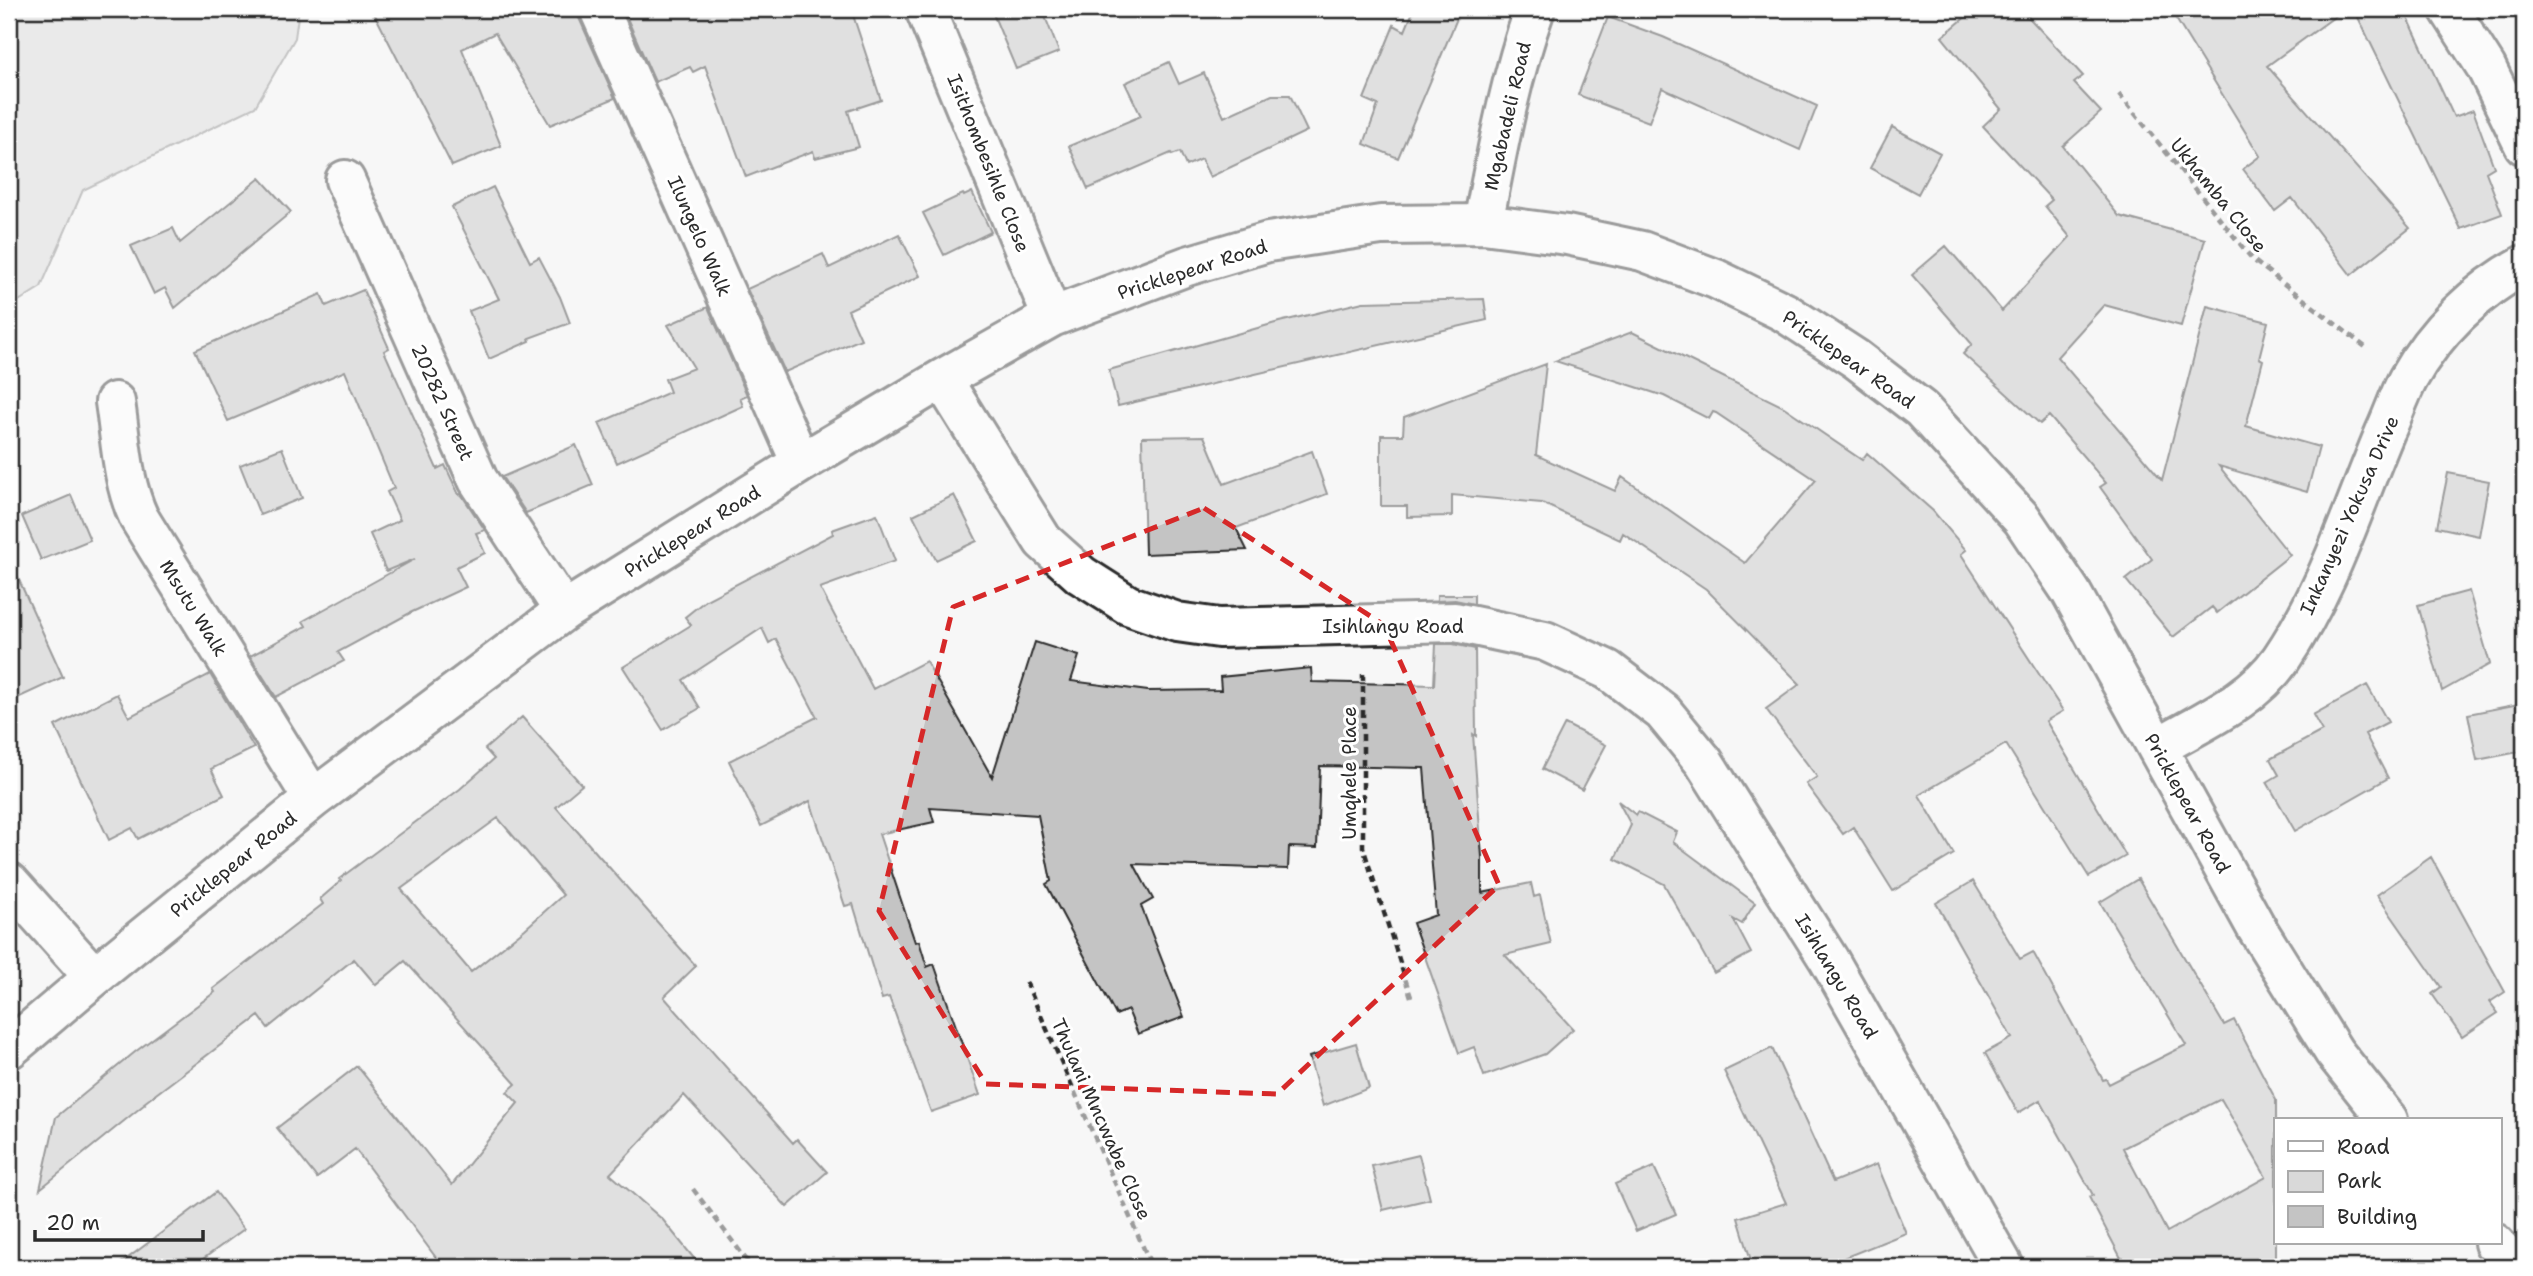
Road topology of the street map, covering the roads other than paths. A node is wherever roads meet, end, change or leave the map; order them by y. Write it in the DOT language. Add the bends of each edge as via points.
graph roads {
  1 [pos="599,9"];
  2 [pos="925,9"];
  3 [pos="1535,9"];
  4 [pos="2449,9"];
  5 [pos="2524,145"];
  6 [pos="345,180"];
  7 [pos="1483,223"];
  8 [pos="2524,265"];
  9 [pos="1052,317"];
  10 [pos="942,379"];
  11 [pos="116,402"];
  12 [pos="801,463"];
  13 [pos="565,611"];
  14 [pos="2157,748"];
  15 [pos="313,799"];
  16 [pos="9,882"];
  17 [pos="93,977"];
  18 [pos="9,1049"];
  19 [pos="2386,1118"];
  20 [pos="2495,1244"];
  21 [pos="2004,1267"];
  22 [pos="2517,1267"];
  1 -- 12 [label="street, Ilungelo Walk"];
  2 -- 9 [label="street, Isithombesihle Close"];
  3 -- 7 [label="street, Mgabadeli Road" via="1507,104"];
  4 -- 5 [label="street" via="2486,67"];
  6 -- 13 [label="street, 20282 Street" via="478,480"];
  7 -- 9 [label="street, Pricklepear Road" via="1381,225 1268,242 1187,266"];
  7 -- 14 [label="street, Pricklepear Road" via="1642,251 1716,279 1784,312 1921,409 2022,519 2071,592"];
  8 -- 14 [label="street, Inkanyezi Yokusa Drive" via="2461,311 2430,345 2408,379 2326,578 2280,660 2251,692"];
  9 -- 10 [label="street, Pricklepear Road"];
  10 -- 12 [label="street, Pricklepear Road"];
  10 -- 21 [label="street, Isihlangu Road" via="1043,541 1081,575 1128,605 1177,622 1219,628 1455,622 1545,641 1608,670 1663,712 1704,762 1829,960"];
  11 -- 15 [label="street, Msutu Walk" via="130,497 139,518"];
  12 -- 13 [label="street, Pricklepear Road"];
  13 -- 15 [label="street, Pricklepear Road"];
  14 -- 19 [label="street, Pricklepear Road" via="2263,938 2334,1052"];
  15 -- 17 [label="street, Pricklepear Road"];
  16 -- 17 [label="street"];
  17 -- 18 [label="street, Pricklepear Road"];
  20 -- 22 [label="street"];
}
